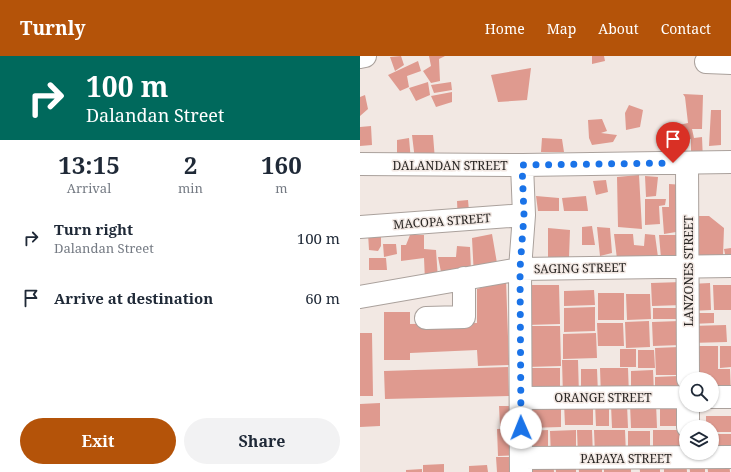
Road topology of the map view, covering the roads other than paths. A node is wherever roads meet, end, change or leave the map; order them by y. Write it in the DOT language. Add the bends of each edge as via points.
graph roads {
  1 [pos="365,56"];
  2 [pos="360,57"];
  3 [pos="706,62"];
  4 [pos="731,63"];
  5 [pos="731,162"];
  6 [pos="687,163"];
  7 [pos="360,164"];
  8 [pos="522,165"];
  9 [pos="524,215"];
  10 [pos="360,227"];
  11 [pos="731,266"];
  12 [pos="686,268"];
  13 [pos="520,269"];
  14 [pos="464,278"];
  15 [pos="360,297"];
  16 [pos="426,318"];
  17 [pos="688,372"];
  18 [pos="679,397"];
  19 [pos="719,397"];
  20 [pos="731,397"];
  21 [pos="521,398"];
  22 [pos="679,456"];
  23 [pos="719,456"];
  24 [pos="731,457"];
  25 [pos="521,465"];
  1 -- 2 [label="street"];
  3 -- 4 [label="street"];
  5 -- 6 [label="street, DALANDAN STREET"];
  6 -- 8 [label="street, DALANDAN STREET"];
  6 -- 12 [label="street, LANZONES STREET"];
  7 -- 8 [label="street, DALANDAN STREET"];
  8 -- 9 [label="street"];
  9 -- 10 [label="street, MACOPA STREET"];
  9 -- 13 [label="street"];
  11 -- 12 [label="street, SAGING STREET"];
  12 -- 13 [label="street, SAGING STREET"];
  12 -- 17 [label="street, LANZONES STREET"];
  13 -- 14 [label="street, SAGING STREET"];
  13 -- 21 [label="street"];
  14 -- 15 [label="street, SAGING STREET"];
  14 -- 16 [label="street" via="464,317"];
  18 -- 21 [label="street, ORANGE STREET"];
  19 -- 20 [label="street"];
  21 -- 25 [label="street"];
  22 -- 25 [label="street, PAPAYA STREET"];
  23 -- 24 [label="street, PAPAYA STREET"];
}
